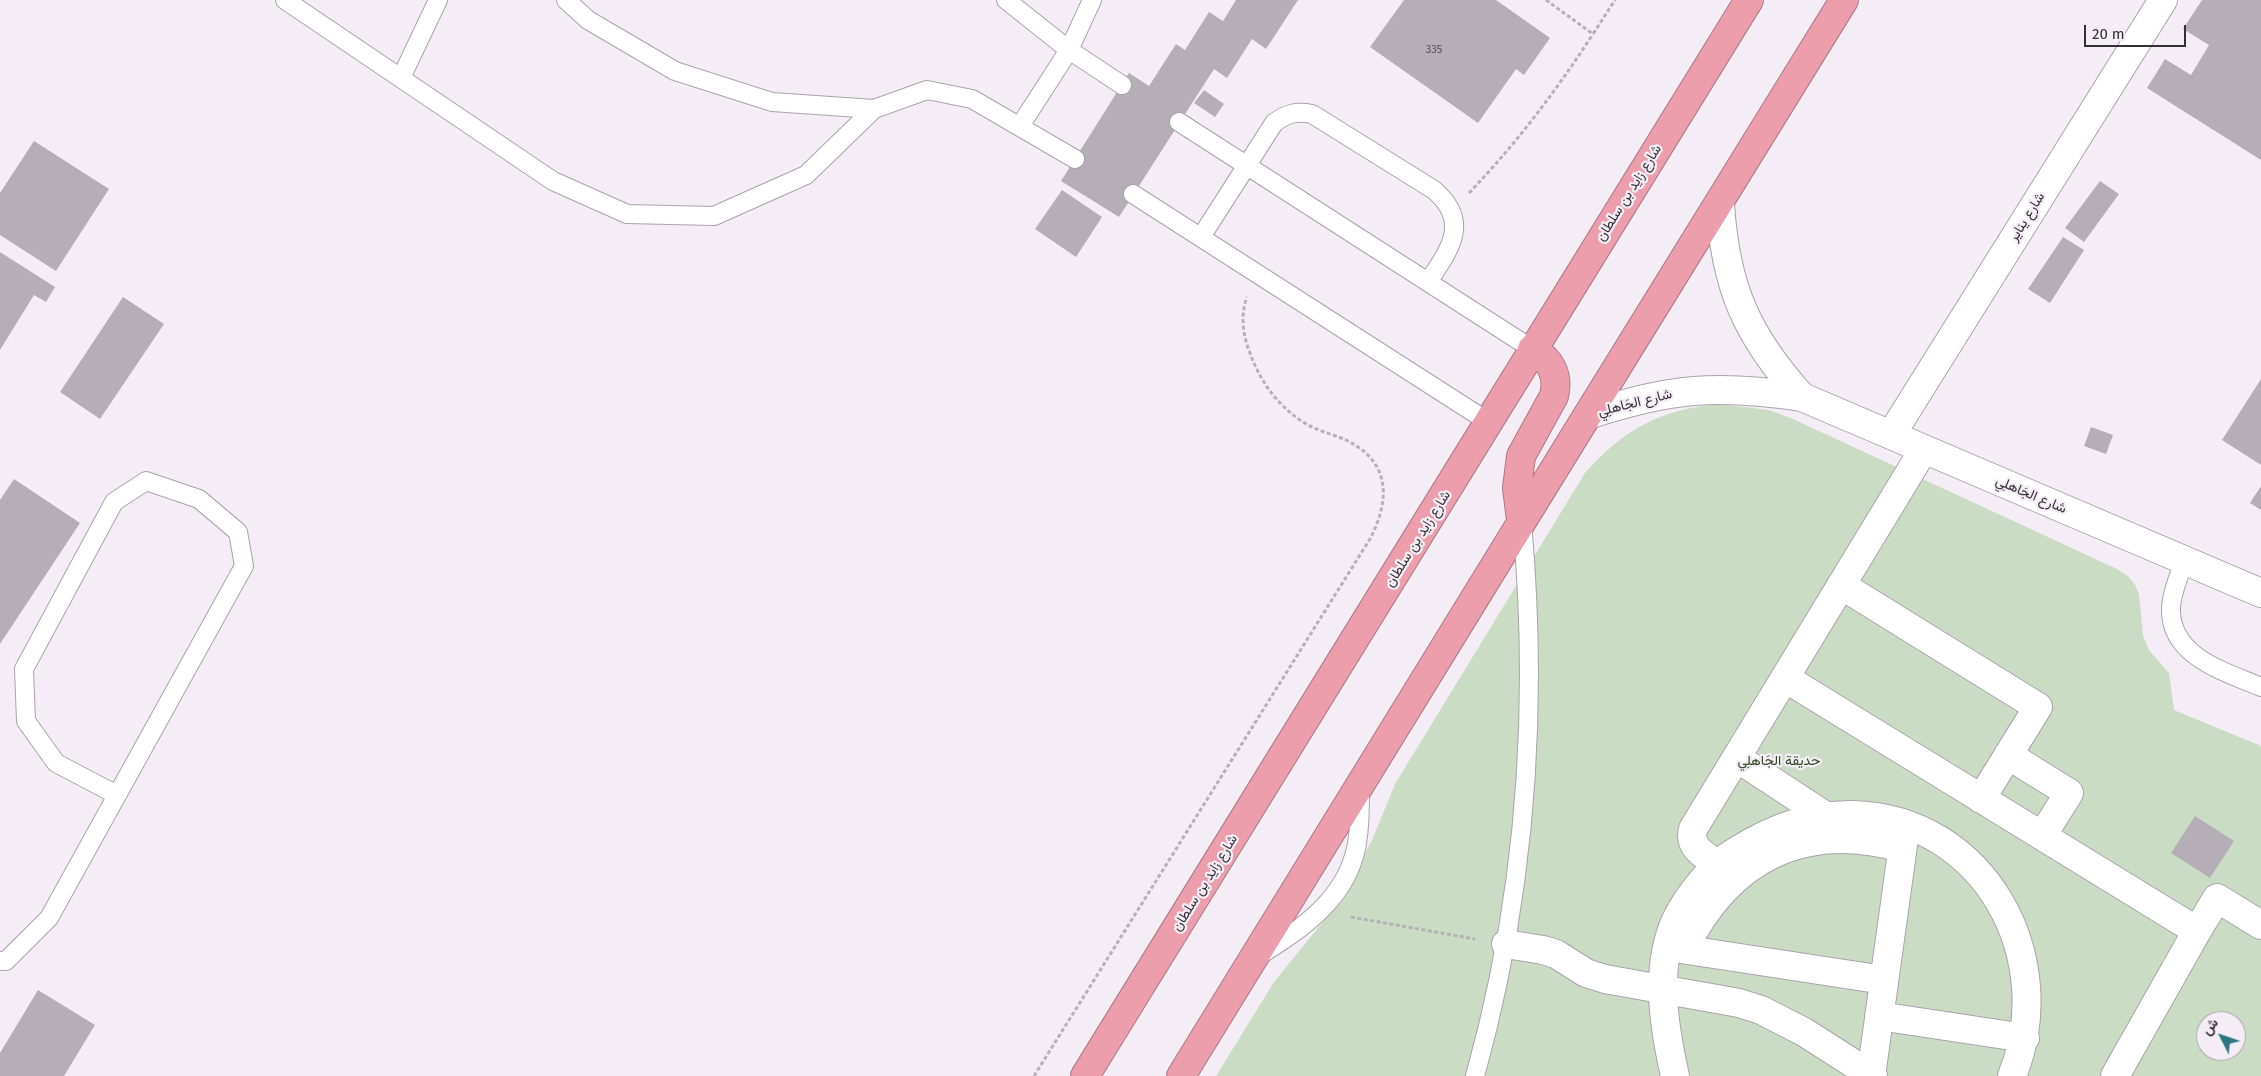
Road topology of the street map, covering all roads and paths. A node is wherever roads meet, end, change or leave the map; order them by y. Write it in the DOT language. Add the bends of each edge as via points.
graph roads {
  1 [pos="285,0"];
  2 [pos="438,0"];
  3 [pos="566,0"];
  4 [pos="1006,0"];
  5 [pos="1092,0"];
  6 [pos="1546,0"];
  7 [pos="1616,0"];
  8 [pos="1749,0"];
  9 [pos="1844,0"];
  10 [pos="2163,0"];
  11 [pos="1593,34"];
  12 [pos="1069,50"];
  13 [pos="401,78"];
  14 [pos="1122,84"];
  15 [pos="874,109"];
  16 [pos="1179,122"];
  17 [pos="1020,126"];
  18 [pos="1075,159"];
  19 [pos="1246,165"];
  20 [pos="1133,194"];
  21 [pos="1720,203"];
  22 [pos="1452,211"];
  23 [pos="1201,237"];
  24 [pos="1260,275"];
  25 [pos="1428,282"];
  26 [pos="1532,349"];
  27 [pos="1802,398"];
  28 [pos="1588,415"];
  29 [pos="1490,423"];
  30 [pos="1891,435"];
  31 [pos="1924,449"];
  32 [pos="1521,520"];
  33 [pos="2184,560"];
  34 [pos="1842,586"];
  35 [pos="2261,593"];
  36 [pos="1785,678"];
  37 [pos="2261,687"];
  38 [pos="2008,755"];
  39 [pos="1737,758"];
  40 [pos="1360,782"];
  41 [pos="117,795"];
  42 [pos="1981,799"];
  43 [pos="1826,817"];
  44 [pos="1904,836"];
  45 [pos="2042,836"];
  46 [pos="1717,864"];
  47 [pos="1321,912"];
  48 [pos="2261,925"];
  49 [pos="2197,931"];
  50 [pos="1506,944"];
  51 [pos="1676,948"];
  52 [pos="0,961"];
  53 [pos="1250,961"];
  54 [pos="1884,980"];
  55 [pos="1664,989"];
  56 [pos="1879,1016"];
  57 [pos="2025,1038"];
  58 [pos="1034,1076"];
  59 [pos="1085,1076"];
  60 [pos="1180,1076"];
  61 [pos="1475,1076"];
  62 [pos="1675,1076"];
  63 [pos="1872,1076"];
  64 [pos="2012,1076"];
  65 [pos="2114,1076"];
  1 -- 13 [label="lane"];
  2 -- 13 [label="lane"];
  3 -- 15 [label="lane" via="588,20 675,71 772,102"];
  4 -- 12 [label="lane"];
  5 -- 12 [label="lane"];
  6 -- 11 [label="path"];
  7 -- 11 [label="path"];
  8 -- 26 [label="highway, شارع زايد بن سلطان"];
  9 -- 21 [label="highway"];
  10 -- 30 [label="street, شارع يناير"];
  11 -- 22 [label="path" via="1528,126"];
  12 -- 14 [label="lane"];
  12 -- 17 [label="lane"];
  13 -- 15 [label="lane" via="553,181 627,214 714,216 806,175"];
  15 -- 17 [label="lane" via="927,90 972,99"];
  16 -- 19 [label="lane"];
  17 -- 18 [label="lane"];
  19 -- 22 [label="lane" via="1278,119 1292,112 1312,114 1434,190"];
  19 -- 23 [label="lane"];
  19 -- 25 [label="lane"];
  20 -- 23 [label="lane"];
  21 -- 27 [label="street, شارع الجَاهلِي" via="1727,266 1741,308 1757,341"];
  21 -- 28 [label="highway"];
  22 -- 25 [label="lane" via="1455,224 1453,238"];
  23 -- 24 [label="lane"];
  24 -- 29 [label="lane"];
  24 -- 58 [label="path" via="1244,305 1243,327 1257,371 1267,388 1302,422 1347,441 1374,461 1381,472 1384,491 1382,512 1370,539"];
  25 -- 26 [label="lane"];
  26 -- 29 [label="highway, شارع زايد بن سلطان"];
  26 -- 32 [label="highway" via="1541,354 1553,369 1556,387 1521,456 1517,488"];
  27 -- 28 [label="street, شارع الجَاهلِي" via="1716,389 1672,392"];
  27 -- 30 [label="street, شارع الجَاهلِي"];
  28 -- 32 [label="highway"];
  29 -- 59 [label="highway, شارع زايد بن سلطان"];
  30 -- 31 [label="street, شارع الجَاهلِي"];
  31 -- 33 [label="street, شارع الجَاهلِي"];
  31 -- 34 [label="street"];
  32 -- 40 [label="highway"];
  32 -- 50 [label="lane" via="1530,634 1528,738 1519,861"];
  33 -- 35 [label="street, شارع الجَاهلِي"];
  33 -- 37 [label="lane" via="2170,607 2171,622 2178,636 2191,654"];
  34 -- 36 [label="street"];
  34 -- 38 [label="street" via="2038,707"];
  36 -- 39 [label="street"];
  36 -- 42 [label="street"];
  38 -- 42 [label="street"];
  38 -- 45 [label="street" via="2069,793"];
  39 -- 43 [label="street"];
  39 -- 46 [label="street" via="1691,836 1696,848"];
  40 -- 47 [label="lane" via="1358,838 1353,860 1344,881"];
  40 -- 53 [label="highway"];
  41 -- 41 [label="lane" via="244,566 238,532 199,499 146,481 114,502 24,669 26,721 56,763"];
  41 -- 52 [label="lane" via="49,918 6,961"];
  42 -- 45 [label="street"];
  43 -- 44 [label="street" via="1853,815"];
  43 -- 46 [label="street" via="1774,830"];
  44 -- 51 [label="street" via="1876,840 1820,839 1770,855 1728,884"];
  44 -- 54 [label="street"];
  44 -- 57 [label="street" via="1933,836 1978,874 1996,897 2020,950 2027,979"];
  45 -- 49 [label="street"];
  46 -- 51 [label="street" via="1688,900 1676,921"];
  47 -- 50 [label="path"];
  47 -- 53 [label="lane" via="1300,930"];
  48 -- 49 [label="street" via="2216,898"];
  49 -- 65 [label="street"];
  50 -- 55 [label="street" via="1550,952 1586,973 1605,979"];
  50 -- 61 [label="lane"];
  51 -- 54 [label="street"];
  51 -- 55 [label="street"];
  53 -- 60 [label="highway"];
  54 -- 56 [label="street"];
  55 -- 62 [label="street"];
  55 -- 63 [label="street" via="1761,1010 1804,1032"];
  56 -- 57 [label="street"];
  56 -- 63 [label="street"];
  57 -- 64 [label="street"];
}
